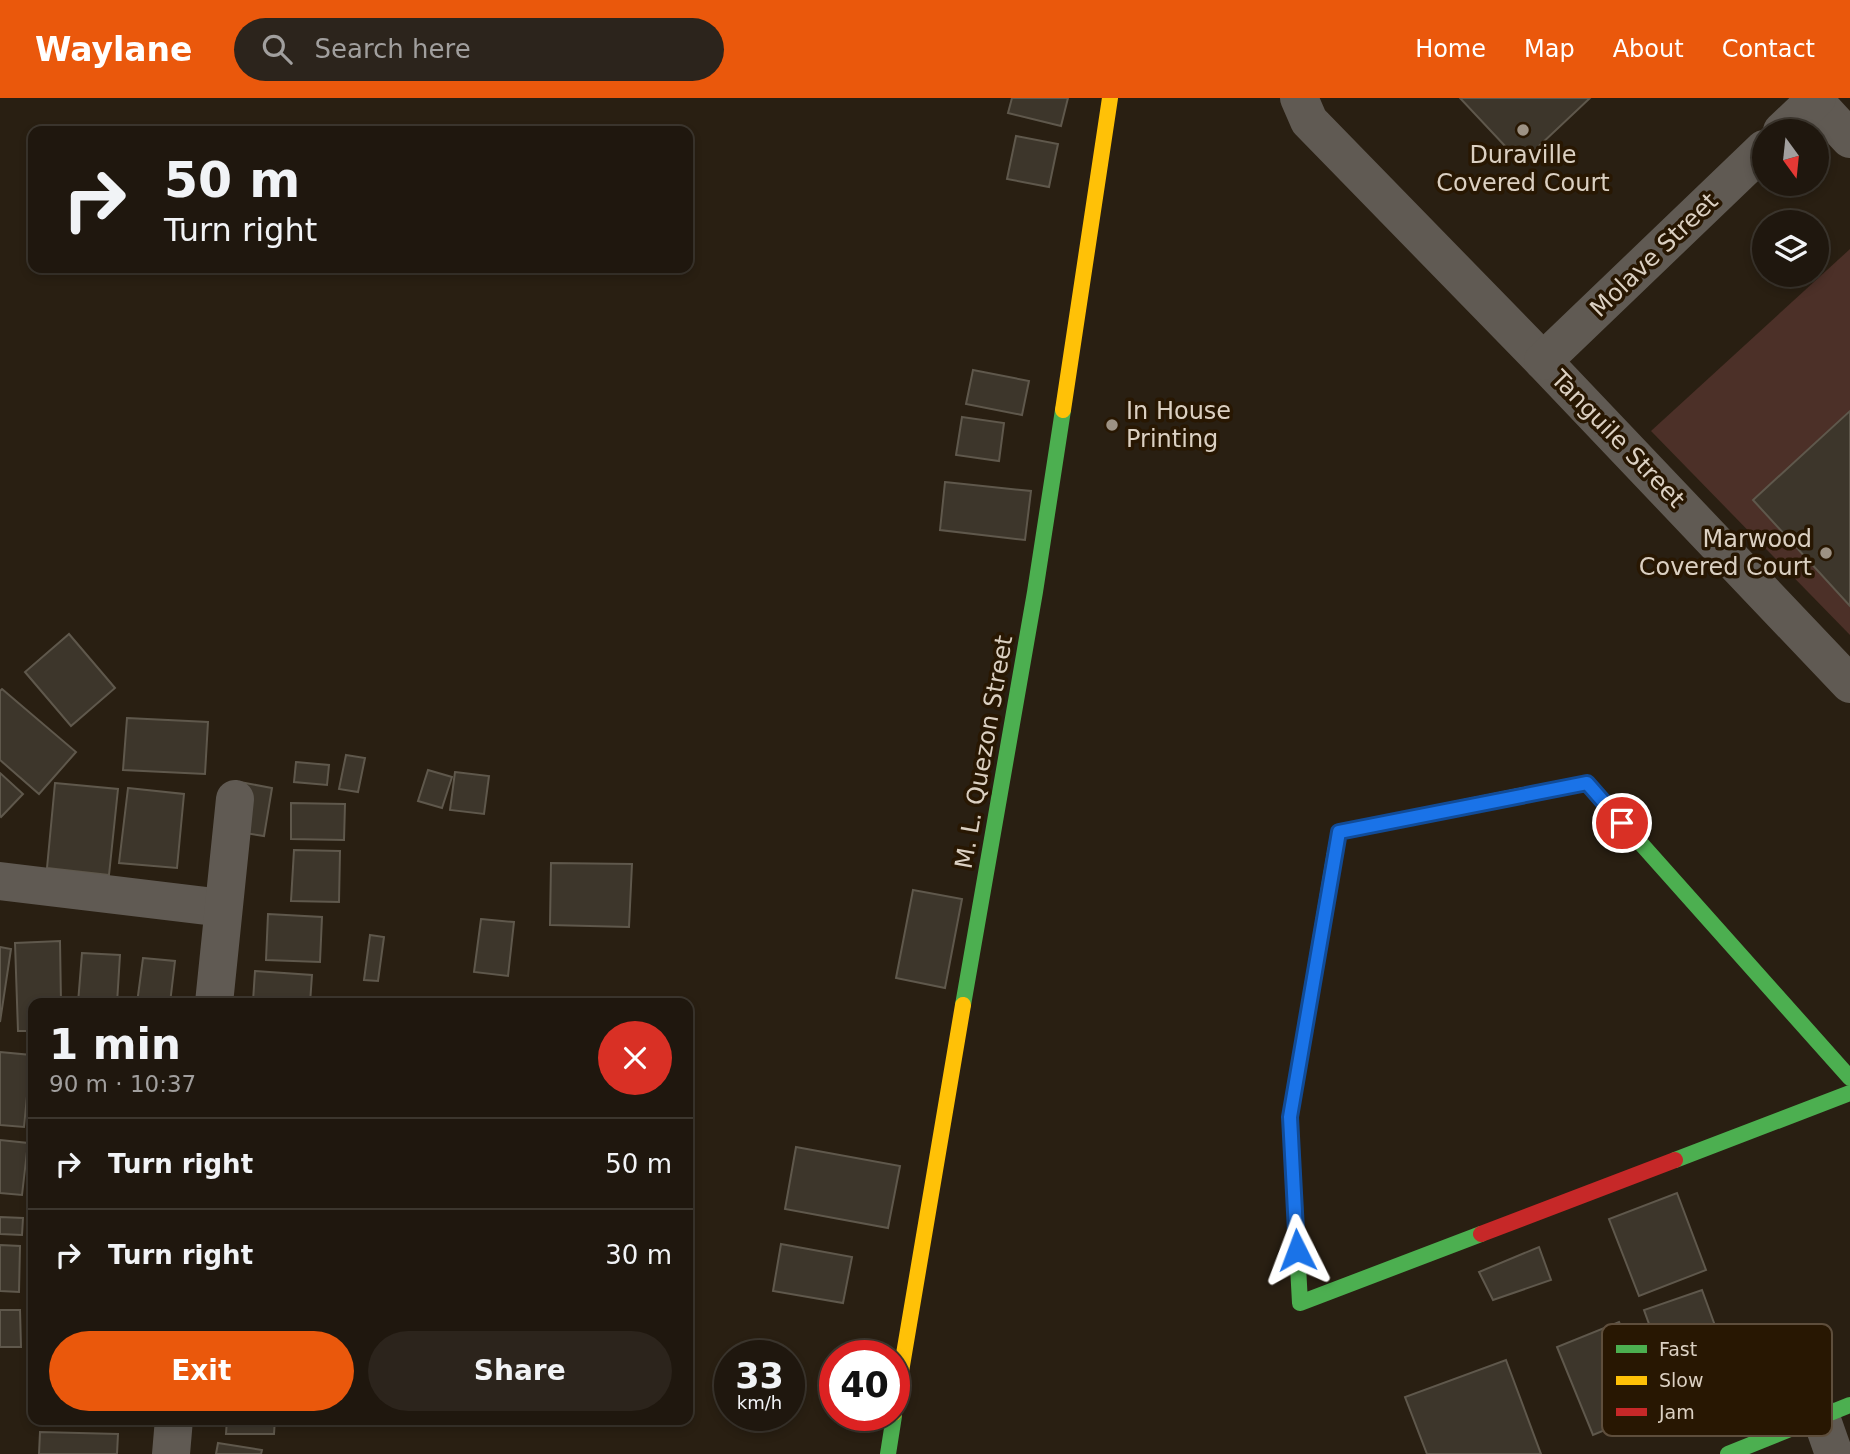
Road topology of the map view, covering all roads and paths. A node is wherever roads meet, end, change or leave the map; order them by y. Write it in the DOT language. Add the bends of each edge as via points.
graph roads {
  1 [pos="1110,98"];
  2 [pos="1299,98"];
  3 [pos="1816,99"];
  4 [pos="1795,119"];
  5 [pos="1850,139"];
  6 [pos="1752,161"];
  7 [pos="1543,361"];
  8 [pos="1850,684"];
  9 [pos="235,799"];
  10 [pos="0,881"];
  11 [pos="223,908"];
  12 [pos="214,998"];
  13 [pos="1850,1078"];
  14 [pos="1850,1093"];
  15 [pos="906,1340"];
  16 [pos="1835,1411"];
  17 [pos="173,1425"];
  18 [pos="891,1431"];
  19 [pos="1773,1436"];
  20 [pos="171,1454"];
  21 [pos="888,1454"];
  22 [pos="1728,1454"];
  23 [pos="1834,1454"];
  1 -- 15 [label="street, M. L. Quezon Street" via="1035,592"];
  2 -- 7 [label="street, Tanguile Street" via="1309,121"];
  3 -- 4 [label="street"];
  3 -- 5 [label="street"];
  6 -- 7 [label="street, Molave Street"];
  7 -- 8 [label="street, Tanguile Street"];
  9 -- 11 [label="street"];
  10 -- 11 [label="street"];
  11 -- 12 [label="street"];
  13 -- 14 [label="street" via="1587,783 1339,832 1290,1117 1300,1303"];
  16 -- 23 [label="street"];
  17 -- 20 [label="street"];
  18 -- 21 [label="street, M. L. Quezon Street"];
  19 -- 22 [label="street"];
}
